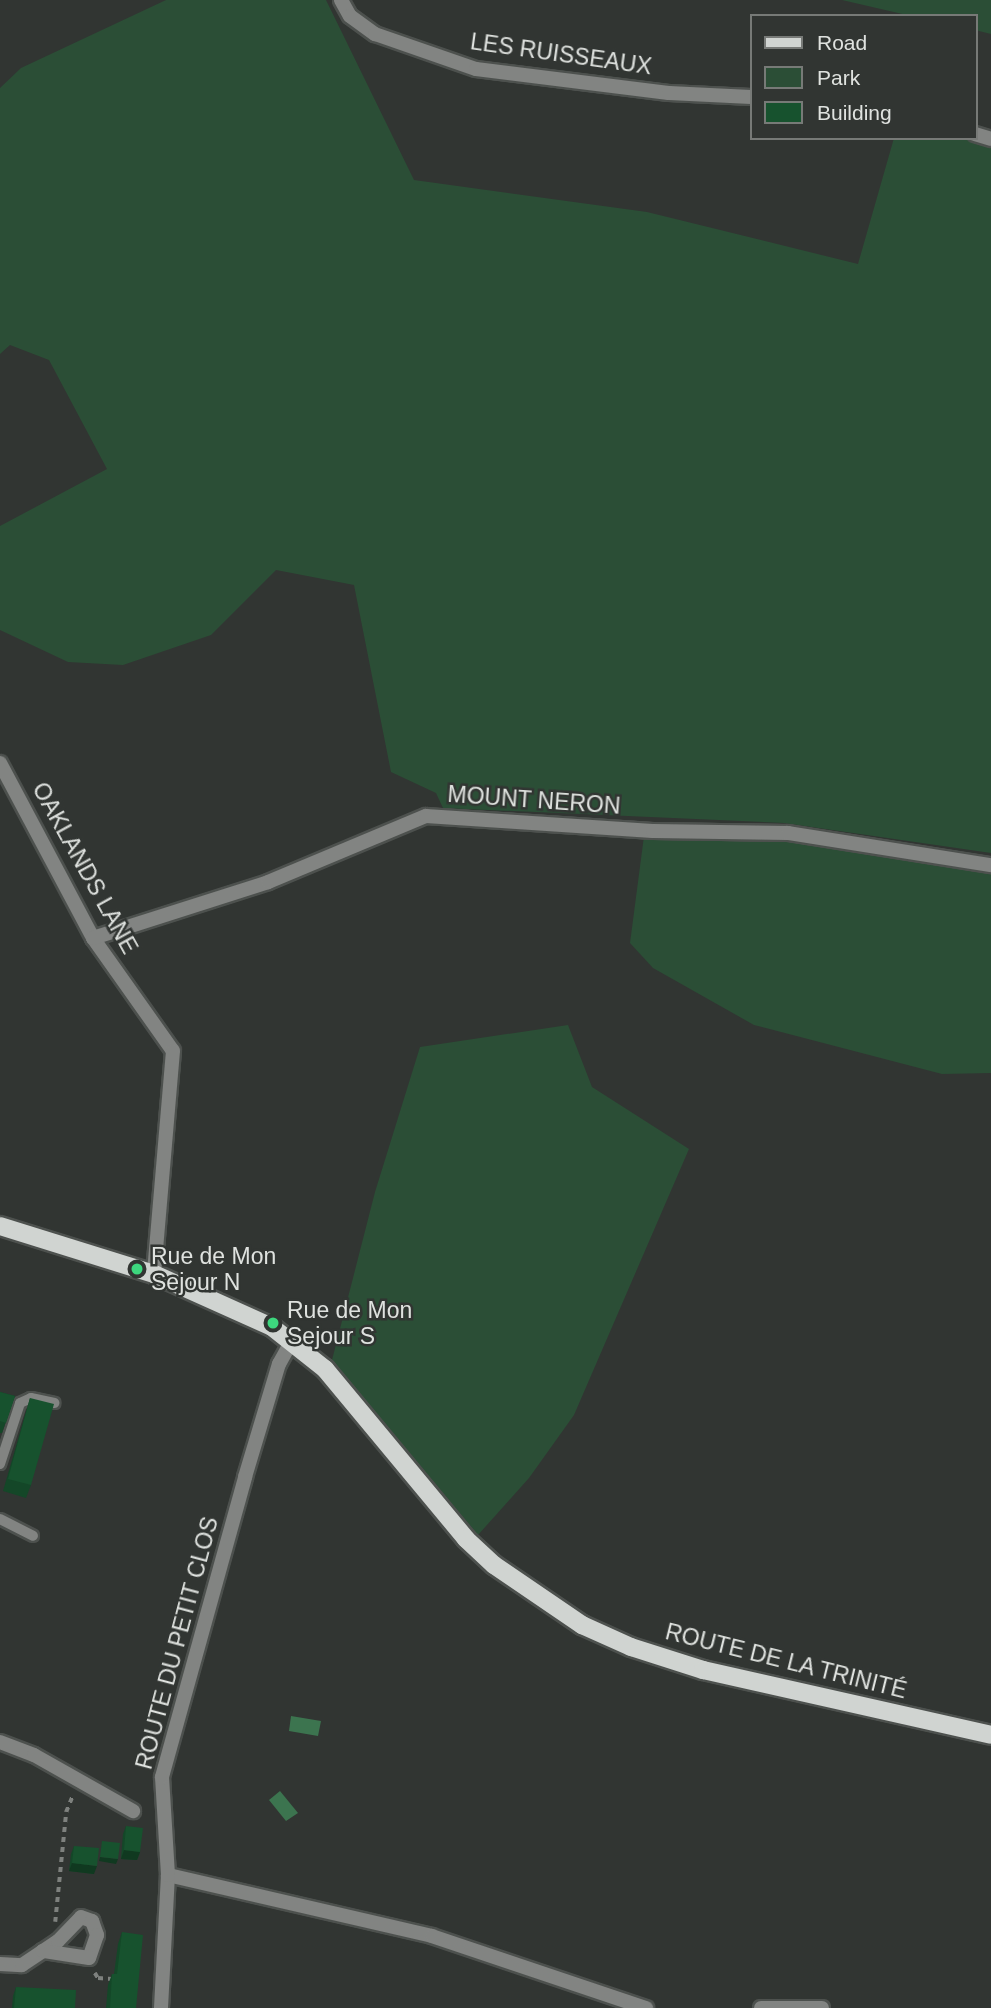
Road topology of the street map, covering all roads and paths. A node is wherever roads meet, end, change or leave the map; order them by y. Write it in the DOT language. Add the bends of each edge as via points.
graph roads {
  1 [pos="341,0"];
  2 [pos="750,97"];
  3 [pos="0,763"];
  4 [pos="991,865"];
  5 [pos="93,938"];
  6 [pos="0,1226"];
  7 [pos="154,1274"];
  8 [pos="292,1342"];
  9 [pos="54,1403"];
  10 [pos="2,1451"];
  11 [pos="0,1464"];
  12 [pos="0,1519"];
  13 [pos="33,1536"];
  14 [pos="991,1735"];
  15 [pos="0,1742"];
  16 [pos="79,1782"];
  17 [pos="133,1811"];
  18 [pos="168,1875"];
  19 [pos="58,1941"];
  20 [pos="43,1951"];
  21 [pos="89,1958"];
  22 [pos="0,1964"];
  23 [pos="121,1980"];
  24 [pos="161,2008"];
  25 [pos="646,2008"];
  26 [pos="761,2008"];
  27 [pos="822,2008"];
  1 -- 2 [label="street, LES RUISSEAUX" via="350,16 375,34 476,69 669,93"];
  3 -- 5 [label="street, OAKLANDS LANE"];
  4 -- 5 [label="street, MOUNT NERON" via="788,833 653,831 426,816 268,882"];
  5 -- 7 [label="street, OAKLANDS LANE" via="173,1051"];
  6 -- 7 [label="main road, ROUTE DE LA TRINITÉ"];
  7 -- 8 [label="main road, ROUTE DE LA TRINITÉ" via="247,1314"];
  8 -- 14 [label="main road, ROUTE DE LA TRINITÉ" via="352,1399 466,1539 514,1580 582,1625 631,1647 703,1670"];
  8 -- 18 [label="street, ROUTE DU PETIT CLOS" via="279,1364 245,1477 162,1777"];
  9 -- 10 [label="lane" via="30,1398 20,1403"];
  10 -- 11 [label="lane"];
  12 -- 13 [label="lane"];
  15 -- 16 [label="street" via="34,1755"];
  16 -- 17 [label="street"];
  16 -- 19 [label="path" via="66,1812 55,1923"];
  18 -- 24 [label="street, ROUTE DU PETIT CLOS"];
  18 -- 25 [label="street" via="432,1936"];
  19 -- 20 [label="street"];
  19 -- 21 [label="street" via="86,1917 97,1935"];
  20 -- 21 [label="street"];
  20 -- 22 [label="street" via="22,1965"];
  21 -- 23 [label="path" via="98,1978"];
  26 -- 27 [label="street"];
}
